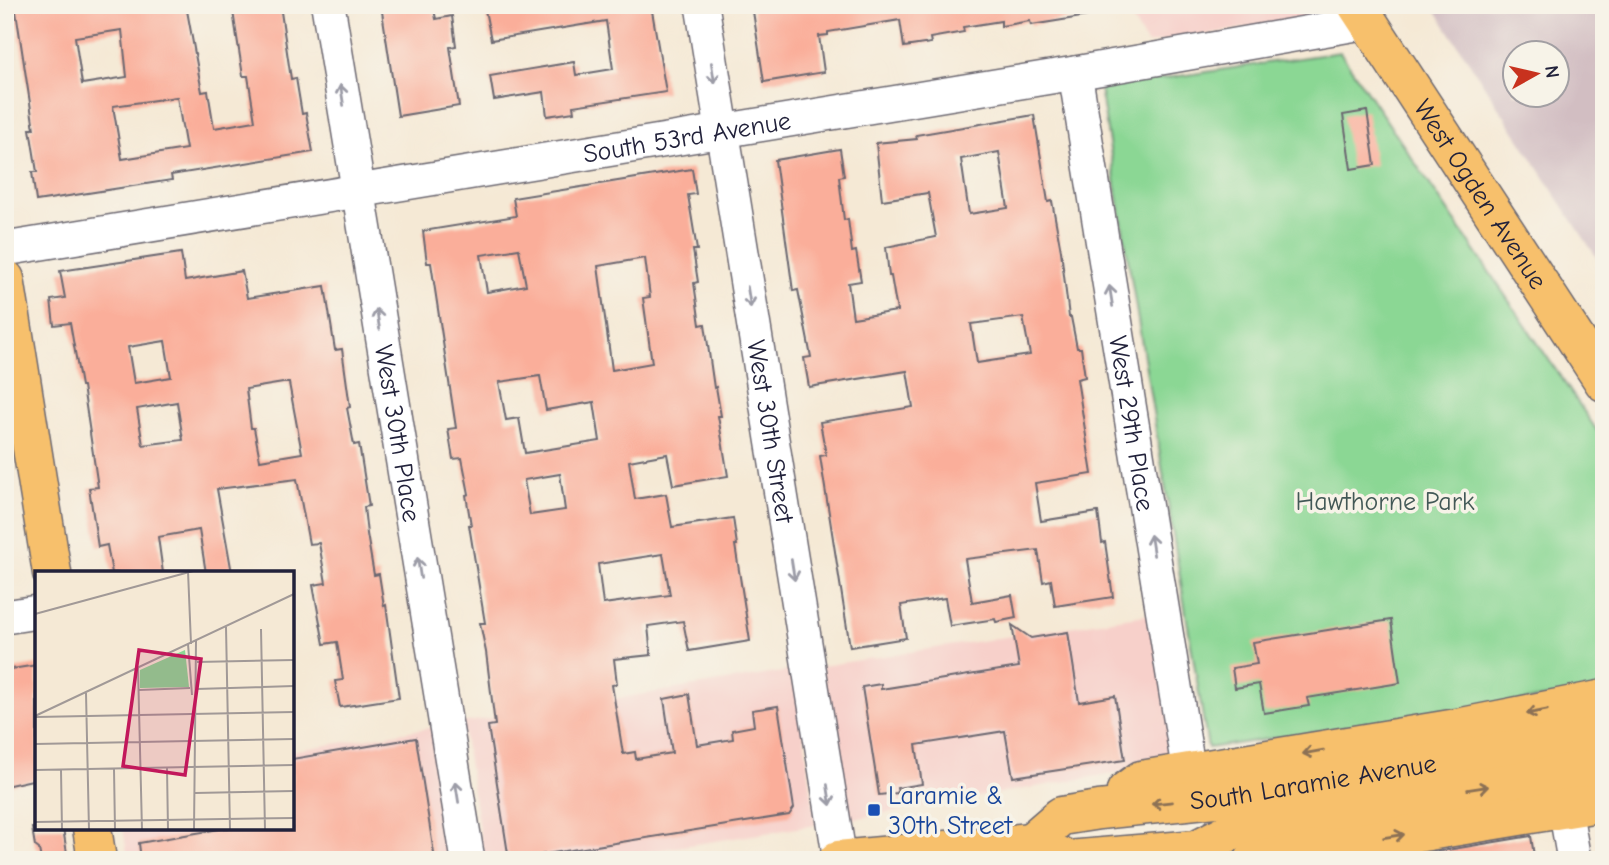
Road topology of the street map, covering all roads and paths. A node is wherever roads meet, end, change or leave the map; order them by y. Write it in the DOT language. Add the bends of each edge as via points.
graph roads {
  1 [pos="328,5"];
  2 [pos="702,5"];
  3 [pos="1363,14"];
  4 [pos="1075,73"];
  5 [pos="722,130"];
  6 [pos="357,191"];
  7 [pos="5,249"];
  8 [pos="5,279"];
  9 [pos="1604,382"];
  10 [pos="52,571"];
  11 [pos="35,612"];
  12 [pos="5,617"];
  13 [pos="1604,699"];
  14 [pos="1583,765"];
  15 [pos="1189,773"];
  16 [pos="1604,802"];
  17 [pos="1099,810"];
  18 [pos="92,830"];
  19 [pos="1031,842"];
  20 [pos="1198,854"];
  21 [pos="97,860"];
  22 [pos="468,860"];
  23 [pos="839,860"];
  24 [pos="1254,860"];
  25 [pos="1574,860"];
  6 -- 1 [label="street, West 30th Place, one-way"];
  2 -- 5 [label="street, West 30th Street, one-way"];
  3 -- 4 [label="street, South 53rd Avenue"];
  3 -- 9 [label="main road, West Ogden Avenue"];
  4 -- 5 [label="street, South 53rd Avenue"];
  15 -- 4 [label="street, West 29th Place, one-way"];
  5 -- 6 [label="street, South 53rd Avenue"];
  5 -- 23 [label="street, West 30th Street, one-way"];
  6 -- 7 [label="street, South 53rd Avenue"];
  22 -- 6 [label="street, West 30th Place, one-way"];
  8 -- 10 [label="main road"];
  11 -- 12 [label="street"];
  13 -- 15 [label="main road, one-way"];
  14 -- 16 [label="main road"];
  14 -- 17 [label="main road, South Laramie Avenue, one-way"];
  20 -- 14 [label="main road, South Laramie Avenue, one-way" via="1241,826"];
  24 -- 14 [label="main road, one-way"];
  14 -- 25 [label="street"];
  15 -- 17 [label="main road" via="1141,780"];
  17 -- 19 [label="main road, South Laramie Avenue" via="1061,816"];
  18 -- 21 [label="main road"];
  19 -- 20 [label="main road, South Laramie Avenue" via="1068,860"];
  19 -- 23 [label="main road"];
  20 -- 24 [label="main road"];
}
